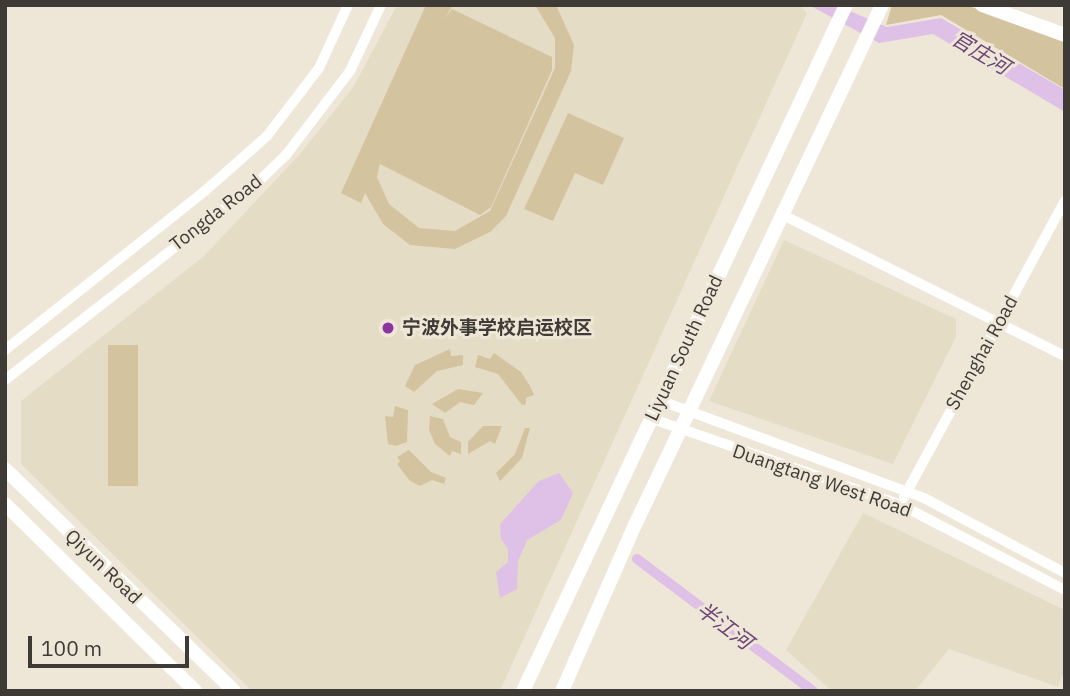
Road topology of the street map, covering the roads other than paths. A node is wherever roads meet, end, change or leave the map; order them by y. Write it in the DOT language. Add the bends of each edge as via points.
graph roads {
  1 [pos="348,5"];
  2 [pos="381,5"];
  3 [pos="846,5"];
  4 [pos="882,5"];
  5 [pos="982,5"];
  6 [pos="1065,35"];
  7 [pos="1065,201"];
  8 [pos="783,215"];
  9 [pos="998,324"];
  10 [pos="5,350"];
  11 [pos="1065,356"];
  12 [pos="5,380"];
  13 [pos="659,400"];
  14 [pos="688,413"];
  15 [pos="650,418"];
  16 [pos="680,432"];
  17 [pos="5,469"];
  18 [pos="907,492"];
  19 [pos="5,504"];
  20 [pos="901,505"];
  21 [pos="1065,573"];
  22 [pos="1065,590"];
  23 [pos="195,691"];
  24 [pos="234,691"];
  25 [pos="523,691"];
  26 [pos="562,691"];
  1 -- 10 [label="street, Tongda Road" via="319,68 267,136"];
  2 -- 12 [label="street, Tongda Road" via="350,71 286,155 255,185"];
  3 -- 13 [label="main road, Liyuan South Road"];
  4 -- 8 [label="main road, Liyuan South Road"];
  5 -- 6 [label="main road"];
  7 -- 9 [label="street, Shenghai Road"];
  8 -- 9 [label="street"];
  8 -- 14 [label="main road, Liyuan South Road"];
  9 -- 11 [label="street"];
  9 -- 18 [label="street, Shenghai Road"];
  13 -- 14 [label="street, Duangtang West Road"];
  13 -- 15 [label="main road, Liyuan South Road"];
  14 -- 16 [label="main road, Liyuan South Road"];
  14 -- 18 [label="street, Duangtang West Road"];
  15 -- 16 [label="street, Duangtang West Road"];
  15 -- 25 [label="main road, Liyuan South Road"];
  16 -- 20 [label="street, Duangtang West Road"];
  16 -- 26 [label="main road, Liyuan South Road"];
  17 -- 24 [label="main road, Qiyun Road"];
  18 -- 20 [label="street, Shenghai Road"];
  18 -- 21 [label="street, Duangtang West Road"];
  19 -- 23 [label="main road, Qiyun Road"];
  20 -- 22 [label="street, Duangtang West Road"];
}
